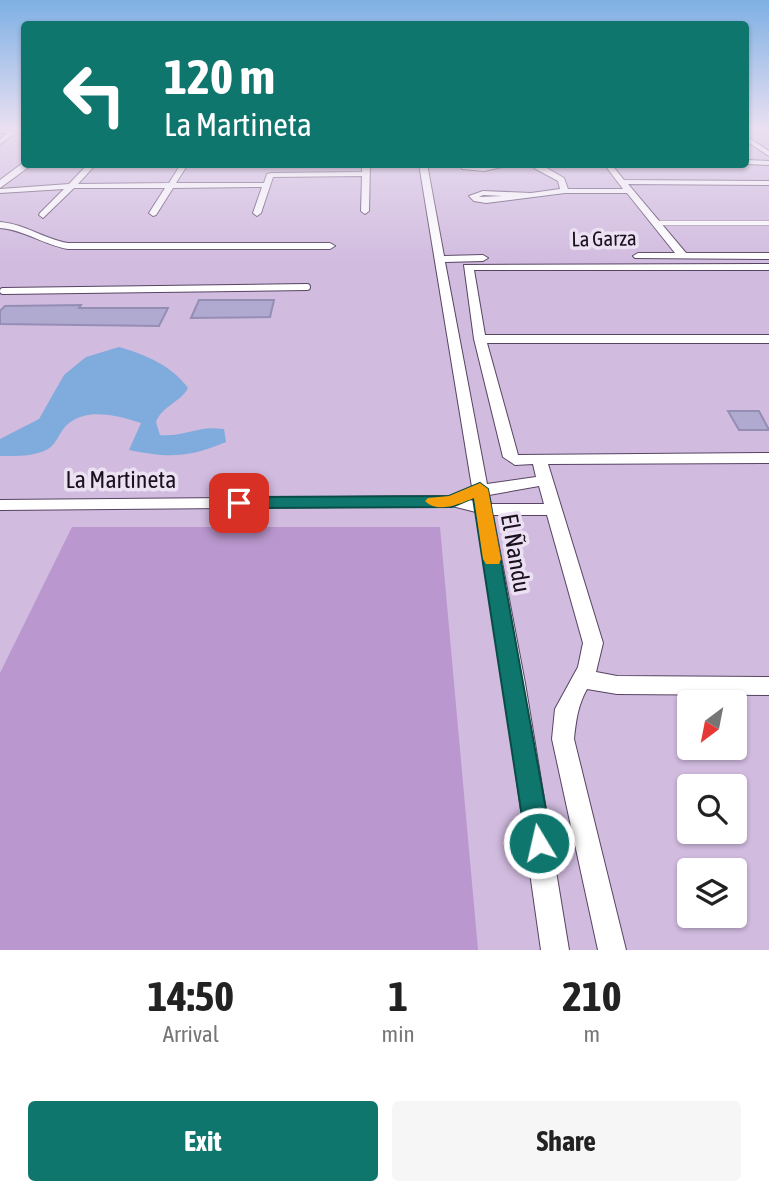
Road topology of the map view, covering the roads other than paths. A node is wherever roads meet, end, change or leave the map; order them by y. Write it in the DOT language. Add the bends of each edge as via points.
graph roads {
  1 [pos="16,174"];
  2 [pos="83,174"];
  3 [pos="179,174"];
  4 [pos="282,174"];
  5 [pos="366,174"];
  6 [pos="425,174"];
  7 [pos="551,174"];
  8 [pos="616,174"];
  9 [pos="271,175"];
  10 [pos="622,182"];
  11 [pos="769,183"];
  12 [pos="172,185"];
  13 [pos="267,185"];
  14 [pos="72,186"];
  15 [pos="0,188"];
  16 [pos="565,191"];
  17 [pos="629,191"];
  18 [pos="530,195"];
  19 [pos="365,211"];
  20 [pos="153,213"];
  21 [pos="257,214"];
  22 [pos="43,215"];
  23 [pos="656,223"];
  24 [pos="769,223"];
  25 [pos="0,225"];
  26 [pos="330,246"];
  27 [pos="683,256"];
  28 [pos="769,256"];
  29 [pos="440,259"];
  30 [pos="769,267"];
  31 [pos="307,287"];
  32 [pos="1,290"];
  33 [pos="480,339"];
  34 [pos="769,339"];
  35 [pos="769,458"];
  36 [pos="540,459"];
  37 [pos="546,480"];
  38 [pos="480,489"];
  39 [pos="452,501"];
  40 [pos="0,505"];
  41 [pos="484,509"];
  42 [pos="554,510"];
  43 [pos="584,679"];
  44 [pos="769,686"];
  45 [pos="555,950"];
  46 [pos="612,950"];
  1 -- 15 [label="street"];
  2 -- 14 [label="street"];
  3 -- 12 [label="street"];
  4 -- 9 [label="street"];
  5 -- 19 [label="street"];
  6 -- 29 [label="street, El Ñandu"];
  7 -- 16 [label="street" via="561,180"];
  8 -- 10 [label="street"];
  9 -- 13 [label="street"];
  10 -- 11 [label="street"];
  10 -- 17 [label="street"];
  12 -- 13 [label="street"];
  12 -- 14 [label="street"];
  12 -- 20 [label="street"];
  13 -- 21 [label="street"];
  14 -- 15 [label="street"];
  14 -- 22 [label="street"];
  16 -- 17 [label="street"];
  16 -- 18 [label="street"];
  17 -- 23 [label="street"];
  18 -- 18 [label="street" via="489,201 473,196 483,193"];
  23 -- 24 [label="lane"];
  23 -- 27 [label="street"];
  25 -- 26 [label="street" via="25,227 53,244 68,246"];
  27 -- 28 [label="street, La Garza"];
  27 -- 29 [label="street, La Garza"];
  29 -- 38 [label="street, El Ñandu"];
  30 -- 33 [label="street" via="468,267"];
  31 -- 32 [label="lane"];
  33 -- 34 [label="street"];
  33 -- 36 [label="street" via="511,457"];
  35 -- 36 [label="street"];
  36 -- 37 [label="street"];
  37 -- 38 [label="street"];
  37 -- 42 [label="street"];
  38 -- 39 [label="street"];
  38 -- 41 [label="street, El Ñandu"];
  39 -- 40 [label="street, La Martineta"];
  39 -- 41 [label="street"];
  41 -- 42 [label="street"];
  41 -- 45 [label="street, El Ñandu"];
  42 -- 43 [label="street" via="593,643 593,659"];
  43 -- 44 [label="street" via="617,685"];
  43 -- 46 [label="street" via="570,699 563,739"];
}
